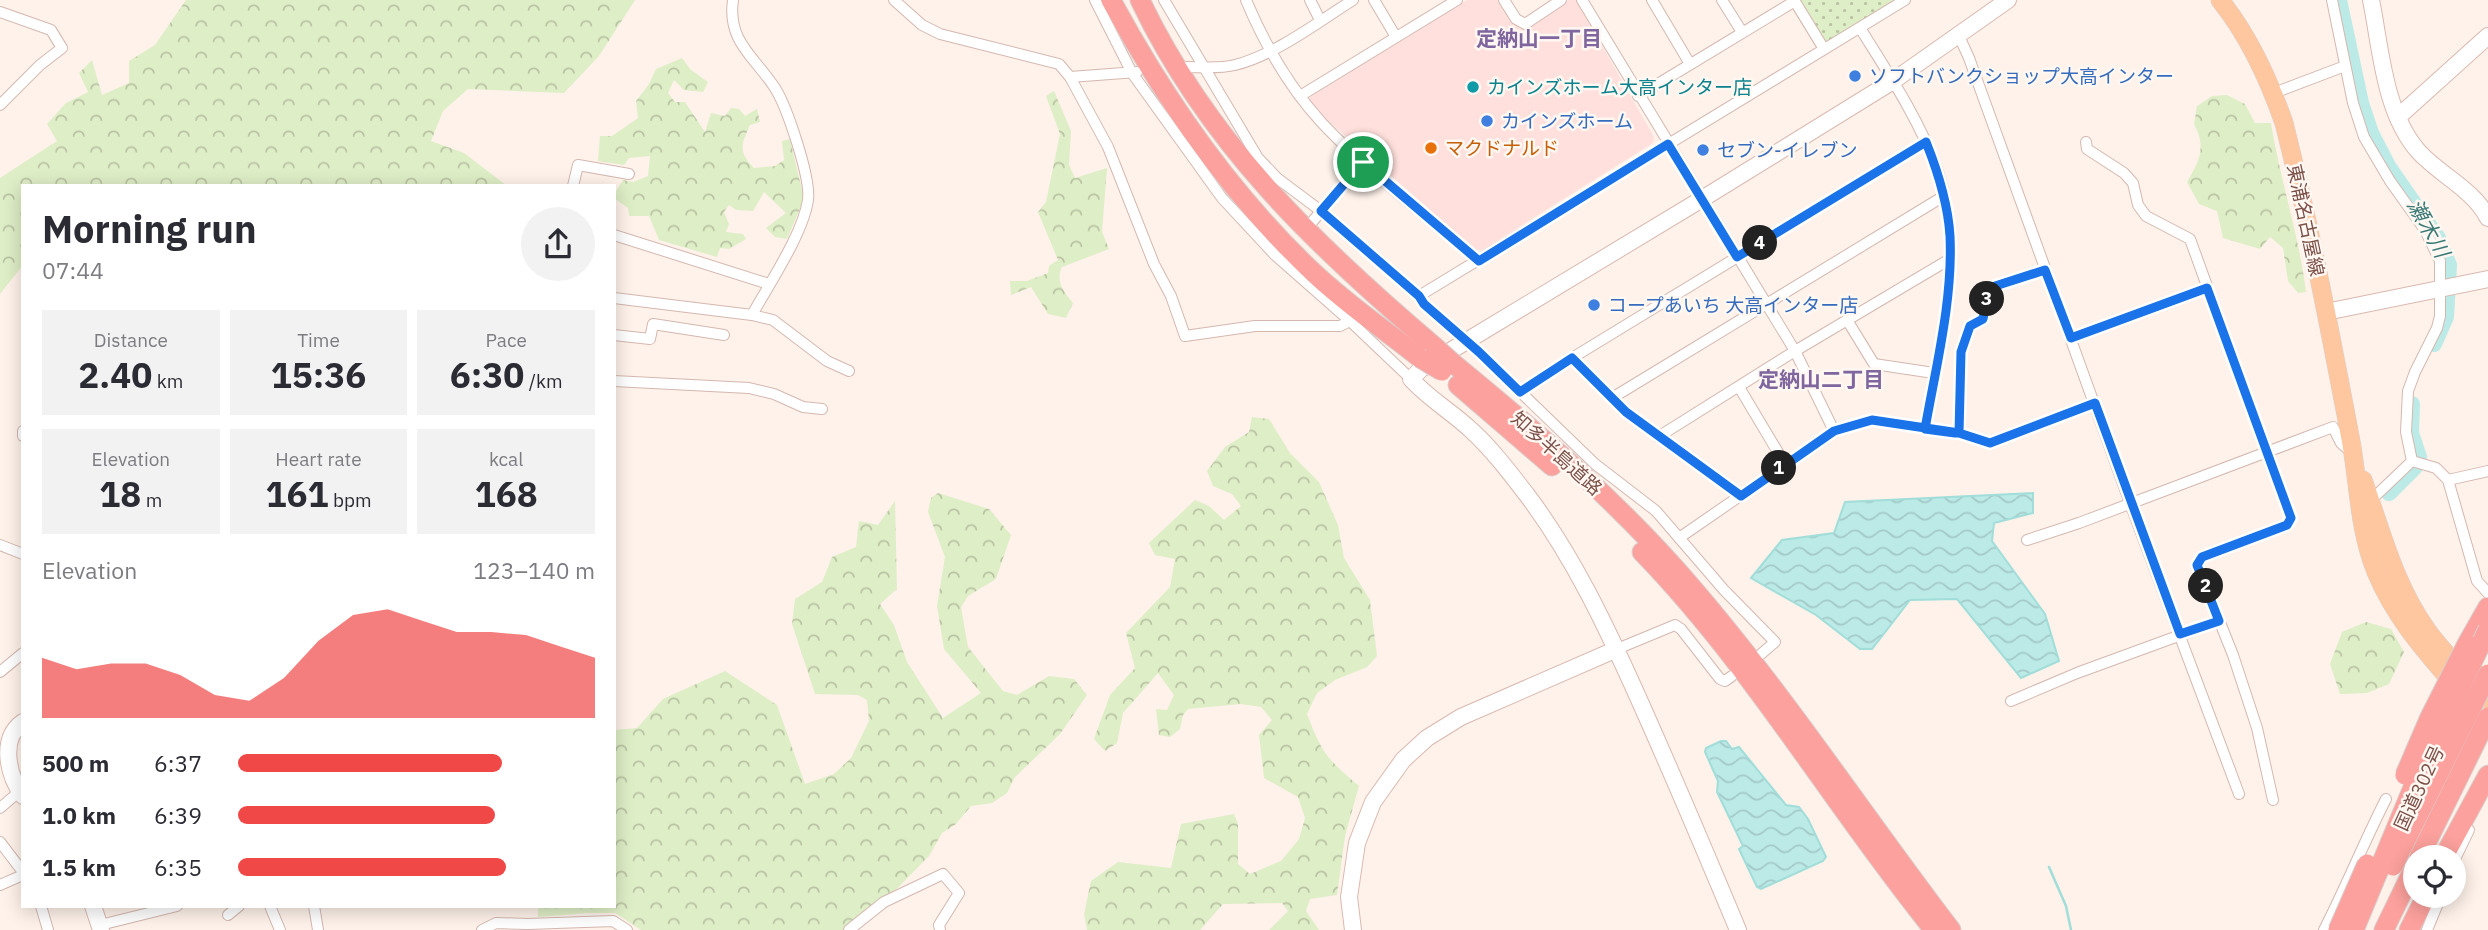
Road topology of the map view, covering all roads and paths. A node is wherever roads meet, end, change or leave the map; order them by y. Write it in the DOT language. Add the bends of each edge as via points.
graph roads {
  1 [pos="733,0"];
  2 [pos="894,0"];
  3 [pos="1095,0"];
  4 [pos="1111,0"];
  5 [pos="1126,0"];
  6 [pos="1140,0"];
  7 [pos="1164,0"];
  8 [pos="1246,0"];
  9 [pos="1310,0"];
  10 [pos="1353,0"];
  11 [pos="1374,0"];
  12 [pos="1457,0"];
  13 [pos="1504,0"];
  14 [pos="1561,0"];
  15 [pos="1582,0"];
  16 [pos="1652,0"];
  17 [pos="1722,0"];
  18 [pos="1905,0"];
  19 [pos="2008,0"];
  20 [pos="2220,0"];
  21 [pos="2332,0"];
  22 [pos="2371,0"];
  23 [pos="1794,1"];
  24 [pos="1440,4"];
  25 [pos="0,12"];
  26 [pos="1320,20"];
  27 [pos="1860,28"];
  28 [pos="1742,32"];
  29 [pos="1959,36"];
  30 [pos="2488,36"];
  31 [pos="1396,37"];
  32 [pos="1135,42"];
  33 [pos="1825,49"];
  34 [pos="1272,50"];
  35 [pos="1690,64"];
  36 [pos="2345,66"];
  37 [pos="1186,67"];
  38 [pos="1204,67"];
  39 [pos="1134,73"];
  40 [pos="1070,77"];
  41 [pos="1893,81"];
  42 [pos="2274,93"];
  43 [pos="1300,96"];
  44 [pos="1638,96"];
  45 [pos="0,105"];
  46 [pos="2398,117"];
  47 [pos="1926,142"];
  48 [pos="2086,142"];
  49 [pos="1668,144"];
  50 [pos="1363,162"];
  51 [pos="629,174"];
  52 [pos="573,184"];
  53 [pos="1944,196"];
  54 [pos="1702,199"];
  55 [pos="1321,211"];
  56 [pos="2488,218"];
  57 [pos="1312,222"];
  58 [pos="616,236"];
  59 [pos="1273,249"];
  60 [pos="1737,257"];
  61 [pos="1950,260"];
  62 [pos="1479,261"];
  63 [pos="2045,270"];
  64 [pos="2483,279"];
  65 [pos="769,284"];
  66 [pos="2207,288"];
  67 [pos="2444,289"];
  68 [pos="1419,296"];
  69 [pos="616,299"];
  70 [pos="1766,304"];
  71 [pos="2326,312"];
  72 [pos="752,315"];
  73 [pos="1847,320"];
  74 [pos="1350,321"];
  75 [pos="616,335"];
  76 [pos="724,335"];
  77 [pos="2071,338"];
  78 [pos="1465,342"];
  79 [pos="1795,351"];
  80 [pos="1426,353"];
  81 [pos="1572,358"];
  82 [pos="1448,368"];
  83 [pos="849,371"];
  84 [pos="1934,373"];
  85 [pos="1411,379"];
  86 [pos="616,381"];
  87 [pos="1739,387"];
  88 [pos="1520,392"];
  89 [pos="1612,398"];
  90 [pos="2095,403"];
  91 [pos="822,409"];
  92 [pos="1925,429"];
  93 [pos="1834,431"];
  94 [pos="1959,433"];
  95 [pos="1658,438"];
  96 [pos="2267,452"];
  97 [pos="2354,454"];
  98 [pos="2416,461"];
  99 [pos="1785,464"];
  100 [pos="2488,471"];
  101 [pos="2448,480"];
  102 [pos="1741,496"];
  103 [pos="2130,503"];
  104 [pos="2365,505"];
  105 [pos="1679,538"];
  106 [pos="2027,540"];
  107 [pos="0,545"];
  108 [pos="21,553"];
  109 [pos="2488,593"];
  110 [pos="2488,607"];
  111 [pos="2219,621"];
  112 [pos="2488,629"];
  113 [pos="2180,634"];
  114 [pos="2488,646"];
  115 [pos="1617,649"];
  116 [pos="1761,654"];
  117 [pos="21,655"];
  118 [pos="2452,659"];
  119 [pos="0,672"];
  120 [pos="1732,676"];
  121 [pos="2474,683"];
  122 [pos="2488,700"];
  123 [pos="2011,701"];
  124 [pos="2488,719"];
  125 [pos="21,723"];
  126 [pos="2488,739"];
  127 [pos="2488,747"];
  128 [pos="2488,775"];
  129 [pos="2488,789"];
  130 [pos="21,793"];
  131 [pos="2239,794"];
  132 [pos="2386,799"];
  133 [pos="2273,800"];
  134 [pos="0,808"];
  135 [pos="0,842"];
  136 [pos="2425,845"];
  137 [pos="2435,845"];
  138 [pos="2435,845"];
  139 [pos="2451,845"];
  140 [pos="2462,845"];
  141 [pos="21,871"];
  142 [pos="21,875"];
  143 [pos="0,885"];
  144 [pos="2403,892"];
  145 [pos="2403,901"];
  146 [pos="42,908"];
  147 [pos="94,908"];
  148 [pos="170,908"];
  149 [pos="237,908"];
  150 [pos="271,908"];
  151 [pos="314,908"];
  152 [pos="2406,908"];
  153 [pos="2420,908"];
  154 [pos="2436,908"];
  155 [pos="228,915"];
  156 [pos="101,928"];
  157 [pos="48,930"];
  158 [pos="280,930"];
  159 [pos="318,930"];
  160 [pos="482,930"];
  161 [pos="627,930"];
  162 [pos="849,930"];
  163 [pos="940,930"];
  164 [pos="1353,930"];
  165 [pos="1738,930"];
  166 [pos="1934,930"];
  167 [pos="1951,930"];
  168 [pos="2324,930"];
  169 [pos="2338,930"];
  170 [pos="2352,930"];
  171 [pos="2362,930"];
  172 [pos="2385,930"];
  173 [pos="2396,930"];
  174 [pos="2409,930"];
  175 [pos="2427,930"];
  1 -- 65 [label="street" via="736,38 776,89 807,186 802,221"];
  2 -- 40 [label="street" via="940,34 1059,64"];
  3 -- 39 [label="street"];
  4 -- 32 [label="highway"];
  5 -- 80 [label="highway" via="1192,114 1253,193 1360,300"];
  6 -- 80 [label="highway" via="1192,93 1241,159"];
  7 -- 38 [label="street"];
  8 -- 34 [label="street"];
  9 -- 26 [label="street"];
  10 -- 26 [label="street"];
  11 -- 31 [label="street"];
  12 -- 24 [label="street"];
  13 -- 14 [label="street" via="1525,24"];
  15 -- 44 [label="street"];
  16 -- 35 [label="street"];
  17 -- 28 [label="street"];
  18 -- 27 [label="street"];
  19 -- 29 [label="street"];
  20 -- 42 [label="main road, 東浦名古屋線"];
  21 -- 36 [label="street"];
  22 -- 46 [label="street"];
  23 -- 28 [label="street"];
  23 -- 33 [label="street"];
  24 -- 31 [label="street"];
  25 -- 45 [label="street" via="51,30 62,48"];
  26 -- 34 [label="street"];
  27 -- 33 [label="street"];
  27 -- 41 [label="street"];
  28 -- 35 [label="street"];
  29 -- 41 [label="street"];
  29 -- 63 [label="street"];
  30 -- 46 [label="street"];
  31 -- 43 [label="street"];
  32 -- 59 [label="highway" via="1139,59 1172,117"];
  32 -- 80 [label="highway" via="1188,126 1267,226 1317,276"];
  33 -- 49 [label="street"];
  34 -- 38 [label="street" via="1237,65"];
  34 -- 43 [label="street"];
  35 -- 44 [label="street"];
  36 -- 42 [label="street"];
  36 -- 67 [label="street" via="2364,137 2438,254"];
  37 -- 38 [label="street"];
  38 -- 55 [label="street" via="1258,158"];
  39 -- 40 [label="street"];
  39 -- 59 [label="street" via="1196,165"];
  40 -- 74 [label="street" via="1108,147 1185,336 1255,327 1340,326"];
  41 -- 47 [label="street"];
  41 -- 54 [label="street"];
  42 -- 71 [label="main road, 東浦名古屋線" via="2292,153"];
  43 -- 50 [label="street"];
  44 -- 49 [label="street"];
  46 -- 56 [label="street" via="2419,152 2474,198"];
  47 -- 53 [label="street"];
  47 -- 60 [label="street"];
  48 -- 66 [label="street" via="2087,149 2133,183 2146,216 2190,239"];
  49 -- 54 [label="street"];
  49 -- 62 [label="street"];
  50 -- 55 [label="street"];
  50 -- 62 [label="street"];
  51 -- 52 [label="street" via="578,165"];
  53 -- 61 [label="street"];
  53 -- 70 [label="street"];
  54 -- 60 [label="street"];
  54 -- 78 [label="street"];
  55 -- 57 [label="street"];
  55 -- 68 [label="street"];
  58 -- 65 [label="street"];
  59 -- 74 [label="street"];
  60 -- 70 [label="street"];
  60 -- 81 [label="street"];
  61 -- 73 [label="street"];
  61 -- 84 [label="street"];
  62 -- 68 [label="street"];
  63 -- 77 [label="street"];
  63 -- 94 [label="street" via="1989,288 1983,319 1970,326 1961,352"];
  64 -- 67 [label="street"];
  65 -- 72 [label="street"];
  66 -- 77 [label="street"];
  66 -- 96 [label="street"];
  67 -- 71 [label="street"];
  67 -- 98 [label="street" via="2437,328 2408,391 2406,432"];
  68 -- 78 [label="street"];
  69 -- 72 [label="street"];
  70 -- 79 [label="street"];
  70 -- 89 [label="street"];
  71 -- 97 [label="main road, 東浦名古屋線"];
  72 -- 83 [label="street" via="774,320 827,361"];
  73 -- 79 [label="street"];
  73 -- 84 [label="street" via="1874,364"];
  74 -- 85 [label="street"];
  75 -- 76 [label="street" via="650,338 653,324"];
  77 -- 90 [label="street"];
  78 -- 85 [label="street"];
  78 -- 88 [label="street"];
  79 -- 87 [label="street"];
  79 -- 93 [label="street"];
  80 -- 82 [label="highway, bridge"];
  81 -- 88 [label="street"];
  81 -- 89 [label="street"];
  82 -- 166 [label="highway, 知多半島道路" via="1649,559 1744,673"];
  82 -- 167 [label="highway, 知多半島道路" via="1615,505 1682,576 1756,665"];
  84 -- 92 [label="street"];
  85 -- 115 [label="street" via="1479,438 1524,492 1579,576"];
  86 -- 91 [label="street" via="749,388"];
  87 -- 95 [label="street"];
  87 -- 99 [label="street"];
  88 -- 105 [label="street" via="1595,464 1656,511"];
  89 -- 95 [label="street"];
  90 -- 94 [label="street" via="1990,443"];
  90 -- 103 [label="street"];
  92 -- 93 [label="street" via="1872,420"];
  92 -- 94 [label="street"];
  93 -- 99 [label="street"];
  95 -- 102 [label="street"];
  96 -- 97 [label="street" via="2333,427 2341,443"];
  96 -- 103 [label="street"];
  96 -- 111 [label="street" via="2291,518 2287,525 2202,557 2197,565"];
  97 -- 104 [label="main road, 東浦名古屋線"];
  98 -- 101 [label="street" via="2436,468"];
  98 -- 104 [label="street"];
  99 -- 102 [label="street"];
  100 -- 101 [label="street"];
  101 -- 109 [label="street" via="2477,581"];
  102 -- 105 [label="street"];
  103 -- 106 [label="street"];
  103 -- 113 [label="street"];
  104 -- 118 [label="main road, 東浦名古屋線" via="2401,587 2428,632"];
  104 -- 121 [label="main road, 東浦名古屋線" via="2367,545 2389,598 2420,648"];
  105 -- 116 [label="street" via="1775,642"];
  107 -- 108 [label="street"];
  109 -- 118 [label="street"];
  110 -- 169 [label="highway, bridge" via="2430,717"];
  111 -- 113 [label="street"];
  111 -- 133 [label="street" via="2257,728"];
  112 -- 170 [label="highway, bridge"];
  113 -- 123 [label="street"];
  113 -- 131 [label="street"];
  114 -- 121 [label="highway, 国道302号"];
  115 -- 120 [label="street" via="1675,625 1720,679"];
  115 -- 164 [label="street" via="1448,724 1403,760 1373,802 1357,843 1349,897"];
  115 -- 165 [label="street"];
  117 -- 119 [label="street"];
  118 -- 121 [label="main road, 東浦名古屋線"];
  121 -- 122 [label="main road, 東浦名古屋線"];
  121 -- 124 [label="main road, 東浦名古屋線"];
  121 -- 170 [label="highway, 国道302号"];
  121 -- 171 [label="highway, bridge"];
  124 -- 136 [label="highway, bridge"];
  125 -- 130 [label="street" via="6,742 5,762"];
  126 -- 137 [label="highway, 国道302号"];
  127 -- 138 [label="highway"];
  128 -- 139 [label="highway"];
  129 -- 140 [label="street"];
  130 -- 134 [label="street"];
  132 -- 168 [label="street"];
  135 -- 141 [label="street"];
  142 -- 143 [label="street"];
  144 -- 172 [label="highway"];
  145 -- 172 [label="highway"];
  146 -- 157 [label="street"];
  147 -- 156 [label="street"];
  148 -- 156 [label="street"];
  149 -- 155 [label="street"];
  150 -- 158 [label="street"];
  151 -- 159 [label="street"];
  152 -- 173 [label="highway"];
  153 -- 174 [label="highway"];
  154 -- 175 [label="street"];
  160 -- 161 [label="street" via="496,923 613,921"];
  162 -- 163 [label="street" via="884,902 943,874 959,892"];
}
